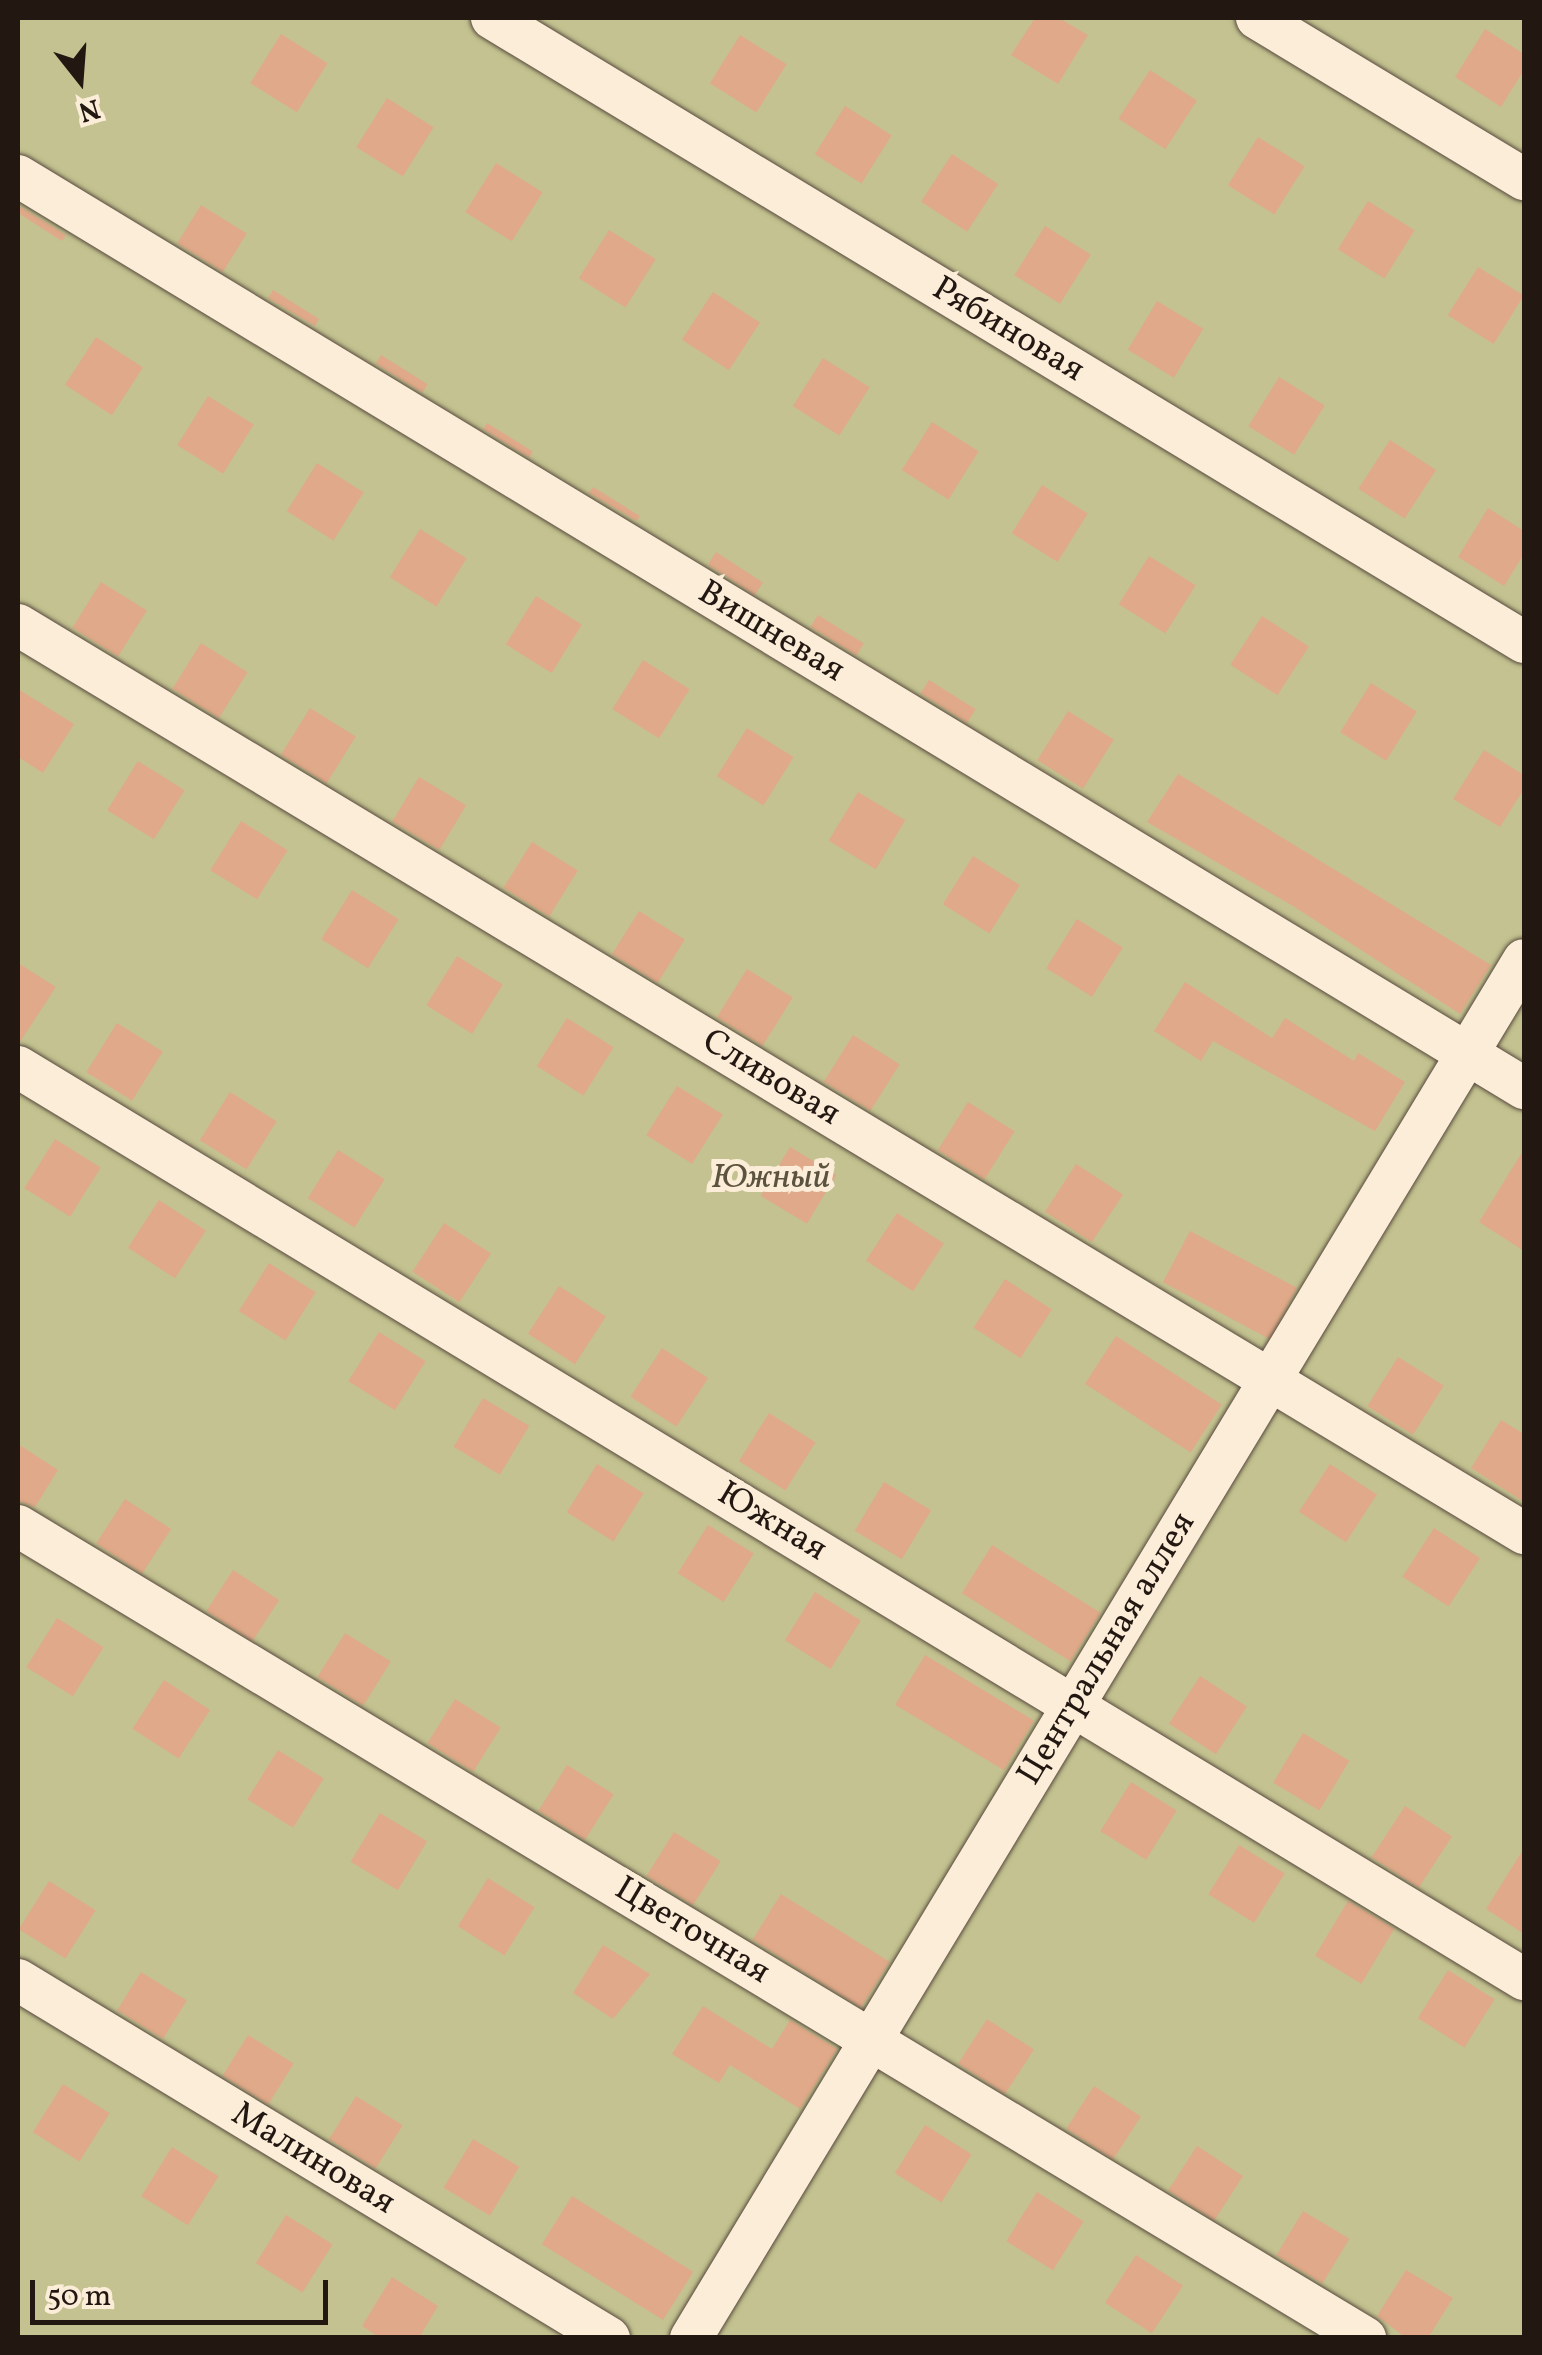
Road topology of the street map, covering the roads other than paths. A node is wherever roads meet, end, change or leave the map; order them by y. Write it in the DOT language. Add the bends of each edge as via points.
graph roads {
  1 [pos="492,18"];
  2 [pos="1257,18"];
  3 [pos="18,176"];
  4 [pos="1524,179"];
  5 [pos="18,625"];
  6 [pos="1524,642"];
  7 [pos="1524,960"];
  8 [pos="1466,1052"];
  9 [pos="18,1067"];
  10 [pos="1524,1088"];
  11 [pos="1270,1378"];
  12 [pos="18,1526"];
  13 [pos="1524,1533"];
  14 [pos="1073,1704"];
  15 [pos="18,1980"];
  16 [pos="1524,1980"];
  17 [pos="874,2040"];
  18 [pos="610,2338"];
  19 [pos="691,2338"];
  20 [pos="1365,2338"];
  1 -- 6 [label="street, Рябиновая"];
  2 -- 4 [label="street"];
  3 -- 8 [label="street, Вишневая"];
  5 -- 11 [label="street, Сливовая"];
  7 -- 8 [label="street, Центральная аллея"];
  8 -- 10 [label="street, Вишневая"];
  8 -- 11 [label="street, Центральная аллея"];
  9 -- 14 [label="street, Южная"];
  11 -- 13 [label="street, Сливовая"];
  11 -- 14 [label="street, Центральная аллея"];
  12 -- 17 [label="street, Цветочная"];
  14 -- 16 [label="street, Южная"];
  14 -- 17 [label="street, Центральная аллея"];
  15 -- 18 [label="street, Малиновая"];
  17 -- 19 [label="street, Центральная аллея"];
  17 -- 20 [label="street, Цветочная"];
}
